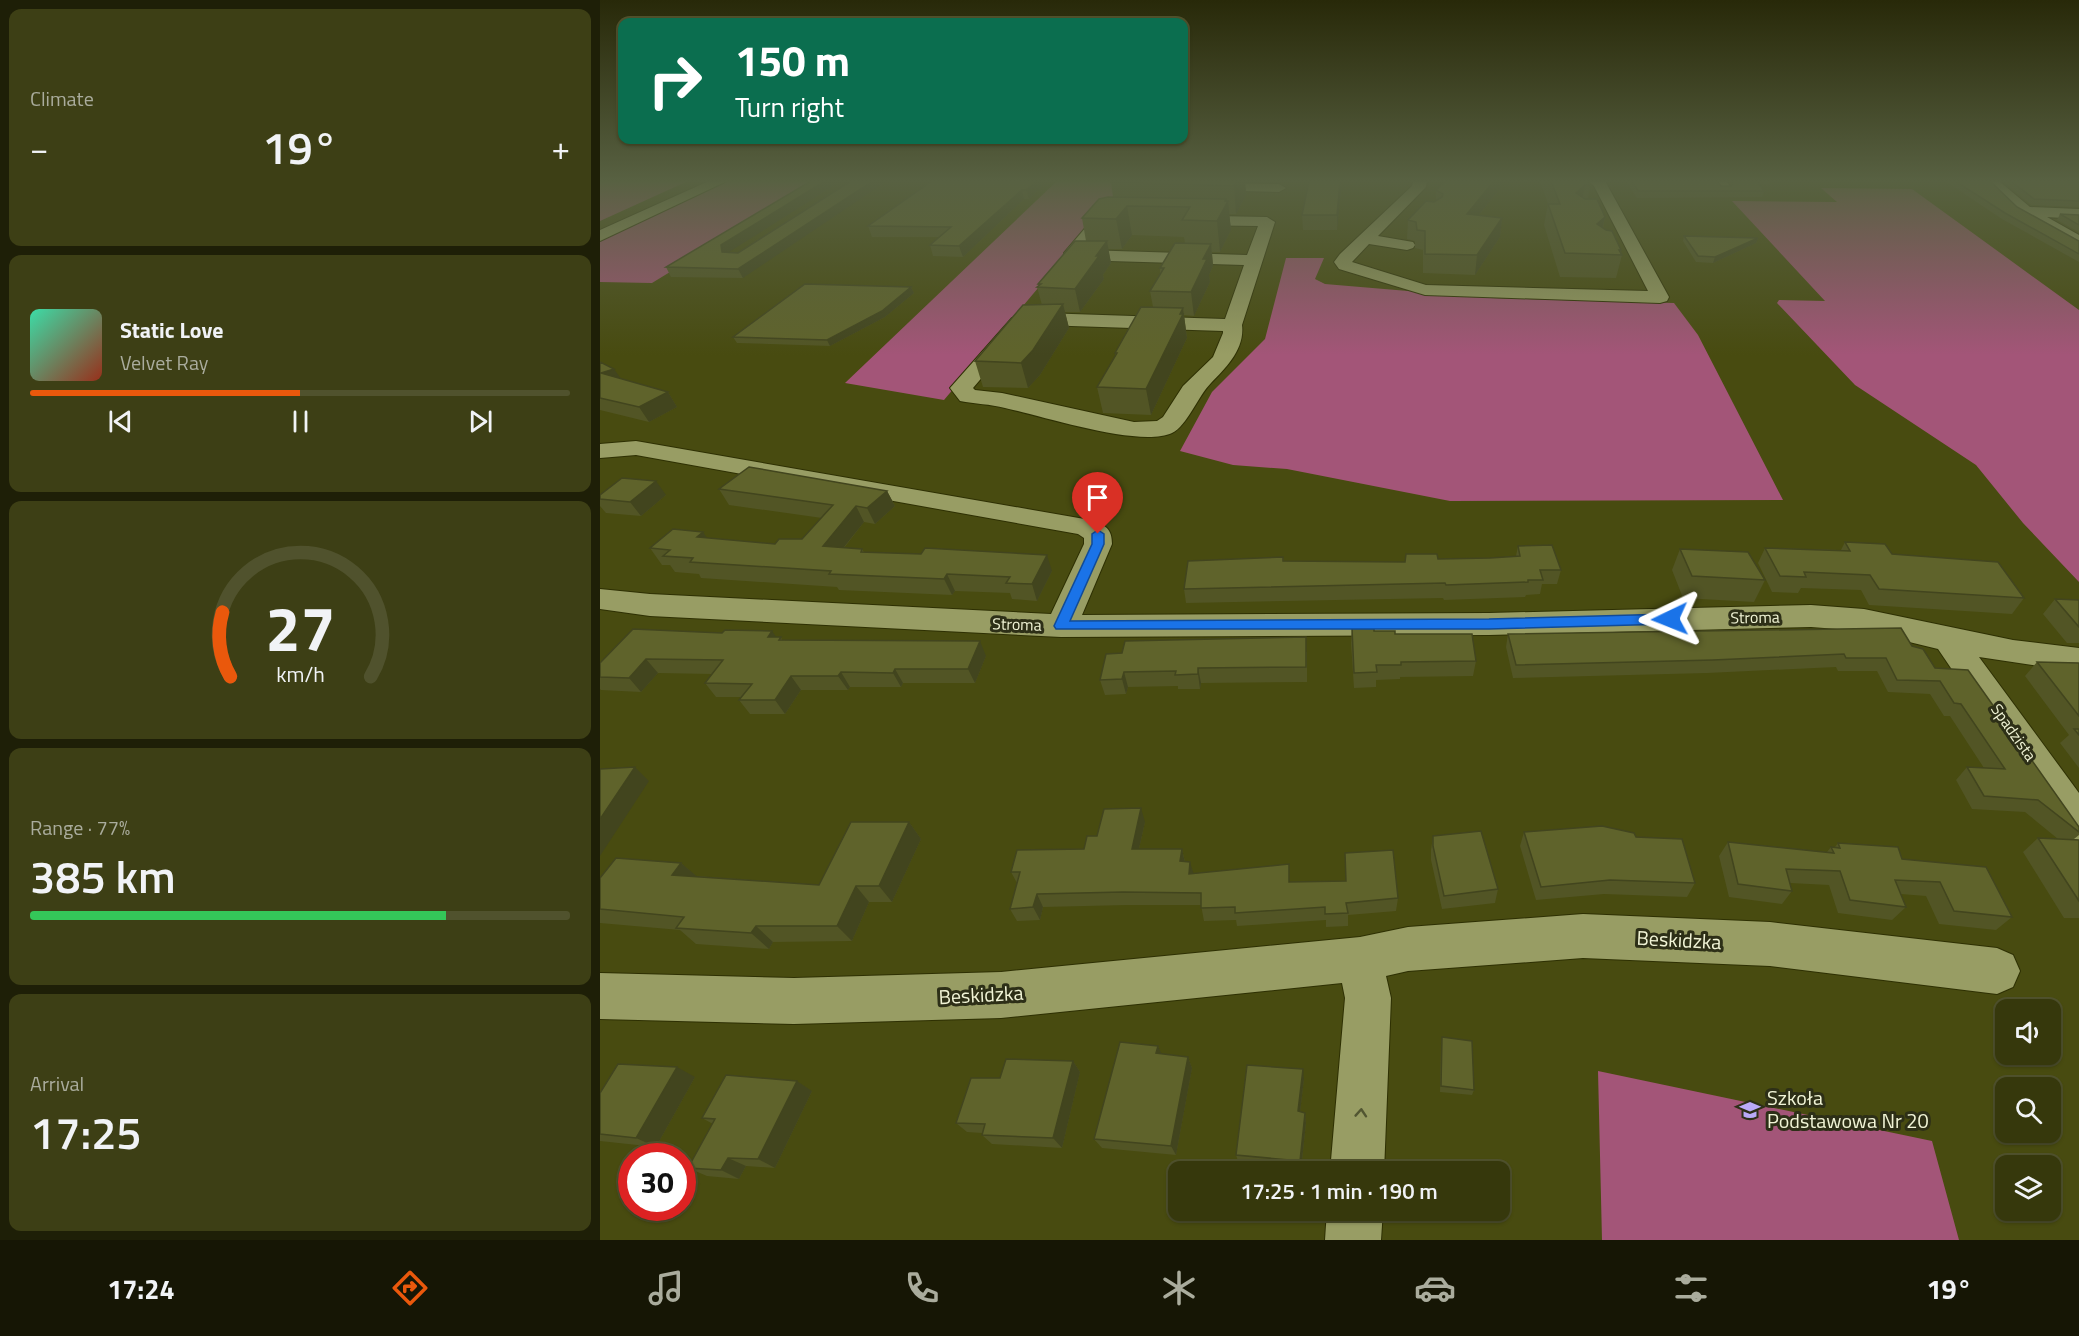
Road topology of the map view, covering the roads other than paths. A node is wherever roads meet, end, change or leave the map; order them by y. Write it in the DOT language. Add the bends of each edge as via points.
graph roads {
  1 [pos="1084,239"];
  2 [pos="1262,239"];
  3 [pos="1365,239"];
  4 [pos="1628,239"];
  5 [pos="1610,242"];
  6 [pos="1630,242"];
  7 [pos="1407,245"];
  8 [pos="1061,267"];
  9 [pos="1252,267"];
  10 [pos="1232,325"];
  11 [pos="600,451"];
  12 [pos="600,599"];
  13 [pos="1061,626"];
  14 [pos="1949,640"];
  15 [pos="2079,660"];
  16 [pos="2079,824"];
  17 [pos="1360,959"];
  18 [pos="1997,971"];
  19 [pos="600,996"];
  20 [pos="1358,1161"];
  21 [pos="1354,1221"];
  22 [pos="1353,1240"];
  1 -- 9 [label="street" via="1072,253"];
  2 -- 9 [label="street"];
  3 -- 6 [label="street" via="1343,262 1349,268 1416,289 1458,283 1660,297"];
  3 -- 7 [label="street"];
  4 -- 6 [label="street"];
  5 -- 6 [label="street"];
  8 -- 9 [label="street"];
  9 -- 10 [label="street"];
  10 -- 10 [label="street" via="1233,333 1223,359 1191,391 1172,422 1163,428 1134,429 1076,418 968,396 961,388 1018,322 1041,319"];
  11 -- 13 [label="street" via="636,448 1086,527 1098,534 1098,544"];
  12 -- 13 [label="street, Stroma" via="662,606"];
  13 -- 14 [label="street, Stroma" via="1489,624 1811,616 1864,620"];
  14 -- 15 [label="street, Stroma"];
  14 -- 16 [label="street, Spadzista"];
  17 -- 18 [label="street, Beskidzka" via="1408,950 1583,936 1770,944"];
  17 -- 19 [label="street, Beskidzka" via="1001,995 794,1000"];
  20 -- 17 [label="street, one-way" via="1368,998"];
  21 -- 22 [label="street"];
}
